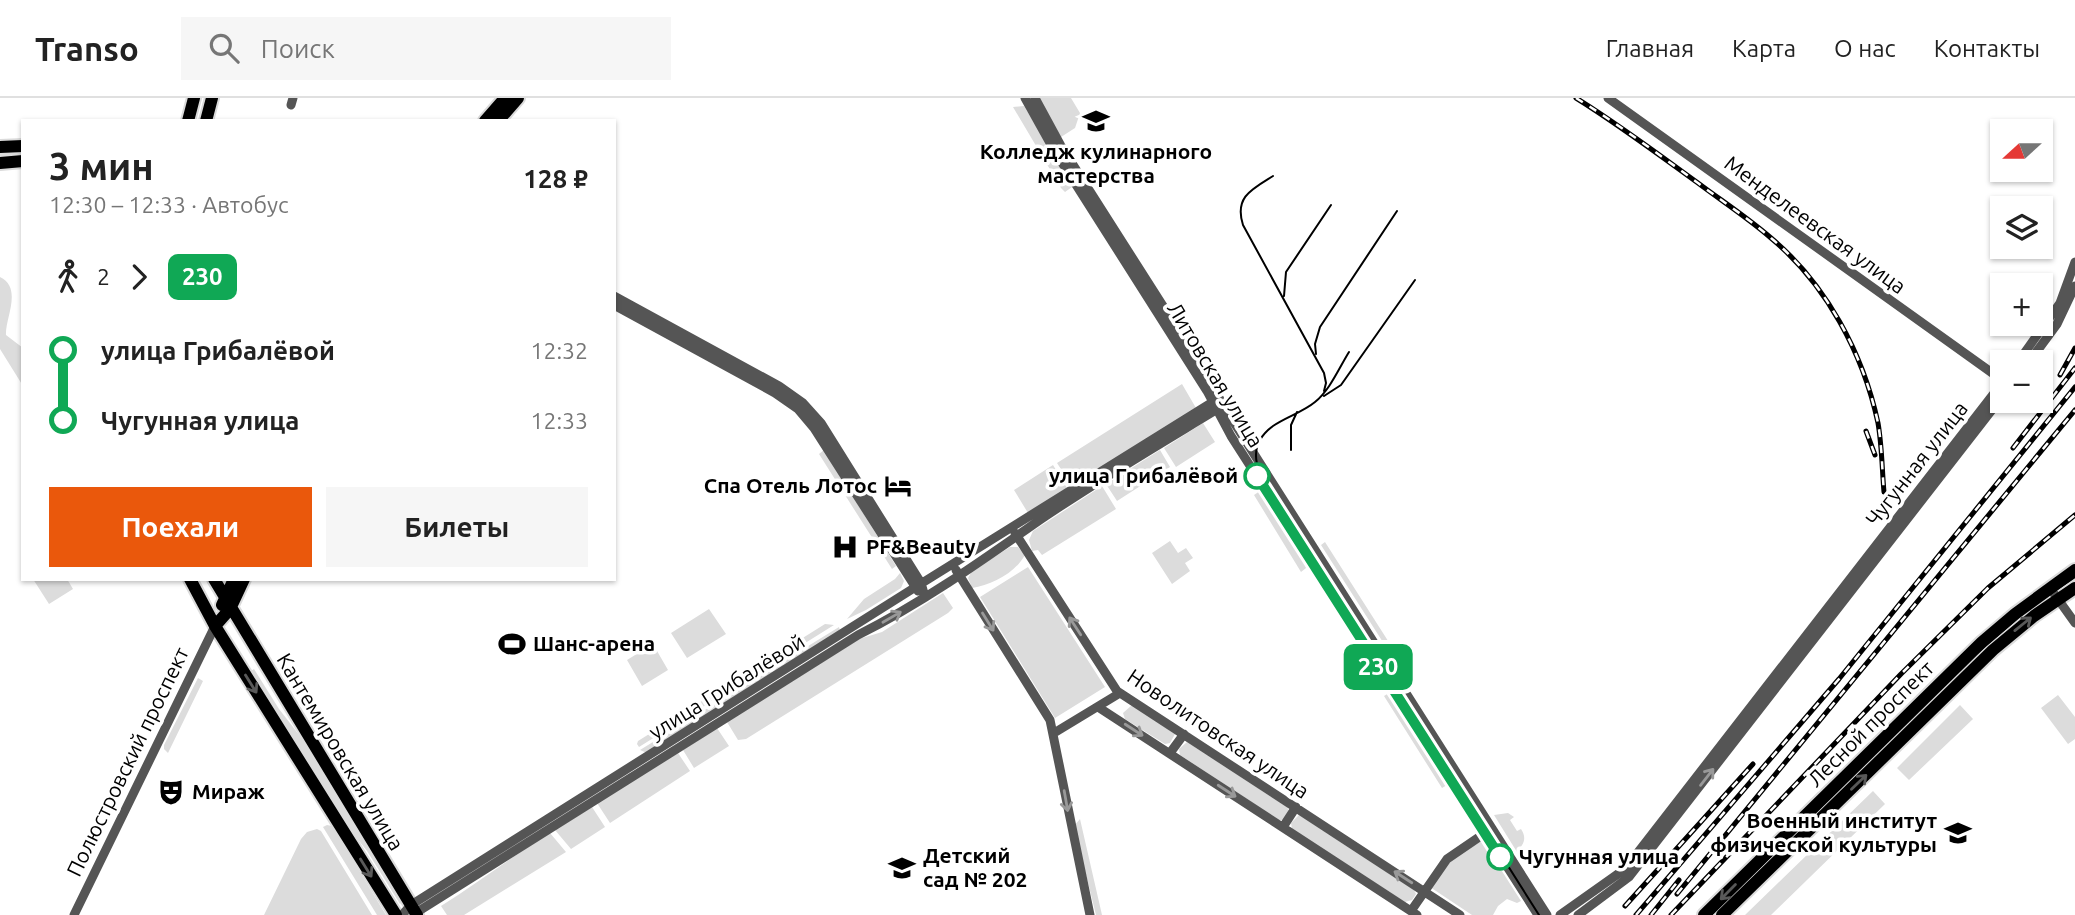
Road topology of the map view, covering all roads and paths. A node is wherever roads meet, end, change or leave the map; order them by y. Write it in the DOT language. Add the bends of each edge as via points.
graph roads {
  1 [pos="194,98"];
  2 [pos="212,98"];
  3 [pos="505,98"];
  4 [pos="518,98"];
  5 [pos="1026,98"];
  6 [pos="1035,98"];
  7 [pos="1608,98"];
  8 [pos="189,119"];
  9 [pos="207,119"];
  10 [pos="487,119"];
  11 [pos="500,119"];
  12 [pos="21,146"];
  13 [pos="0,147"];
  14 [pos="21,162"];
  15 [pos="0,163"];
  16 [pos="2075,262"];
  17 [pos="2075,286"];
  18 [pos="616,297"];
  19 [pos="616,306"];
  20 [pos="2027,350"];
  21 [pos="2038,350"];
  22 [pos="1990,372"];
  23 [pos="1990,397"];
  24 [pos="1216,405"];
  25 [pos="1990,412"];
  26 [pos="1015,532"];
  27 [pos="952,564"];
  28 [pos="2075,570"];
  29 [pos="959,574"];
  30 [pos="191,581"];
  31 [pos="215,581"];
  32 [pos="233,581"];
  33 [pos="243,581"];
  34 [pos="917,585"];
  35 [pos="2075,588"];
  36 [pos="2054,594"];
  37 [pos="925,597"];
  38 [pos="227,604"];
  39 [pos="2075,623"];
  40 [pos="215,626"];
  41 [pos="1120,693"];
  42 [pos="1098,707"];
  43 [pos="1054,733"];
  44 [pos="1184,734"];
  45 [pos="1170,753"];
  46 [pos="1296,807"];
  47 [pos="1283,827"];
  48 [pos="1488,831"];
  49 [pos="1788,841"];
  50 [pos="1423,891"];
  51 [pos="412,913"];
  52 [pos="1414,913"];
  53 [pos="74,915"];
  54 [pos="396,915"];
  55 [pos="1090,915"];
  56 [pos="1460,915"];
  57 [pos="1538,915"];
  58 [pos="1547,915"];
  59 [pos="1560,915"];
  60 [pos="1578,915"];
  61 [pos="1704,915"];
  62 [pos="1722,915"];
  1 -- 8 [label="main road"];
  2 -- 9 [label="main road"];
  3 -- 10 [label="main road"];
  4 -- 11 [label="main road"];
  5 -- 24 [label="street, Литовская улица" via="1048,141"];
  6 -- 24 [label="street, Литовская улица" via="1214,386"];
  7 -- 22 [label="street, Менделеевская улица"];
  12 -- 13 [label="main road"];
  14 -- 15 [label="main road"];
  16 -- 20 [label="street" via="2060,303"];
  17 -- 21 [label="street" via="2057,324"];
  18 -- 34 [label="street" via="803,403 830,436"];
  19 -- 34 [label="street" via="798,409"];
  23 -- 59 [label="street, Чугунная улица" via="1625,869"];
  24 -- 26 [label="street, улица Грибалёвой"];
  24 -- 48 [label="street, Литовская улица"];
  60 -- 25 [label="street, Чугунная улица, one-way" via="1622,884 1641,862"];
  26 -- 27 [label="street, улица Грибалёвой"];
  26 -- 29 [label="street, улица Грибалёвой"];
  41 -- 26 [label="street, Новолитовская улица, one-way"];
  27 -- 29 [label="street"];
  27 -- 34 [label="street, улица Грибалёвой"];
  28 -- 36 [label="main road, Лесной проспект"];
  29 -- 37 [label="street, улица Грибалёвой"];
  29 -- 43 [label="street, one-way"];
  30 -- 40 [label="main road, Кантемировская улица"];
  31 -- 38 [label="main road, Кантемировская улица"];
  32 -- 38 [label="main road, Полюстровский проспект"];
  33 -- 38 [label="main road, Полюстровский проспект"];
  34 -- 37 [label="street"];
  34 -- 51 [label="street, улица Грибалёвой"];
  35 -- 36 [label="main road, Лесной проспект"];
  36 -- 39 [label="street"];
  36 -- 49 [label="main road, Лесной проспект" via="1982,642"];
  51 -- 37 [label="street, улица Грибалёвой, one-way"];
  38 -- 40 [label="main road, Полюстровский проспект"];
  38 -- 51 [label="main road, Кантемировская улица"];
  40 -- 53 [label="street, Полюстровский проспект"];
  40 -- 54 [label="main road, Кантемировская улица, one-way"];
  41 -- 42 [label="street"];
  41 -- 44 [label="street, Новолитовская улица"];
  42 -- 43 [label="street"];
  42 -- 45 [label="street, Новолитовская улица, one-way"];
  43 -- 55 [label="street, one-way"];
  44 -- 45 [label="street"];
  44 -- 46 [label="street, Новолитовская улица"];
  45 -- 47 [label="street, Новолитовская улица, one-way"];
  46 -- 47 [label="street"];
  50 -- 46 [label="street, Новолитовская улица, one-way"];
  47 -- 52 [label="street, Новолитовская улица"];
  48 -- 50 [label="street" via="1447,859"];
  48 -- 57 [label="street, Литовская улица"];
  48 -- 58 [label="street, Литовская улица"];
  49 -- 61 [label="main road, Лесной проспект, one-way"];
  49 -- 62 [label="main road, Лесной проспект"];
  50 -- 52 [label="street"];
  50 -- 56 [label="street, Новолитовская улица"];
}
